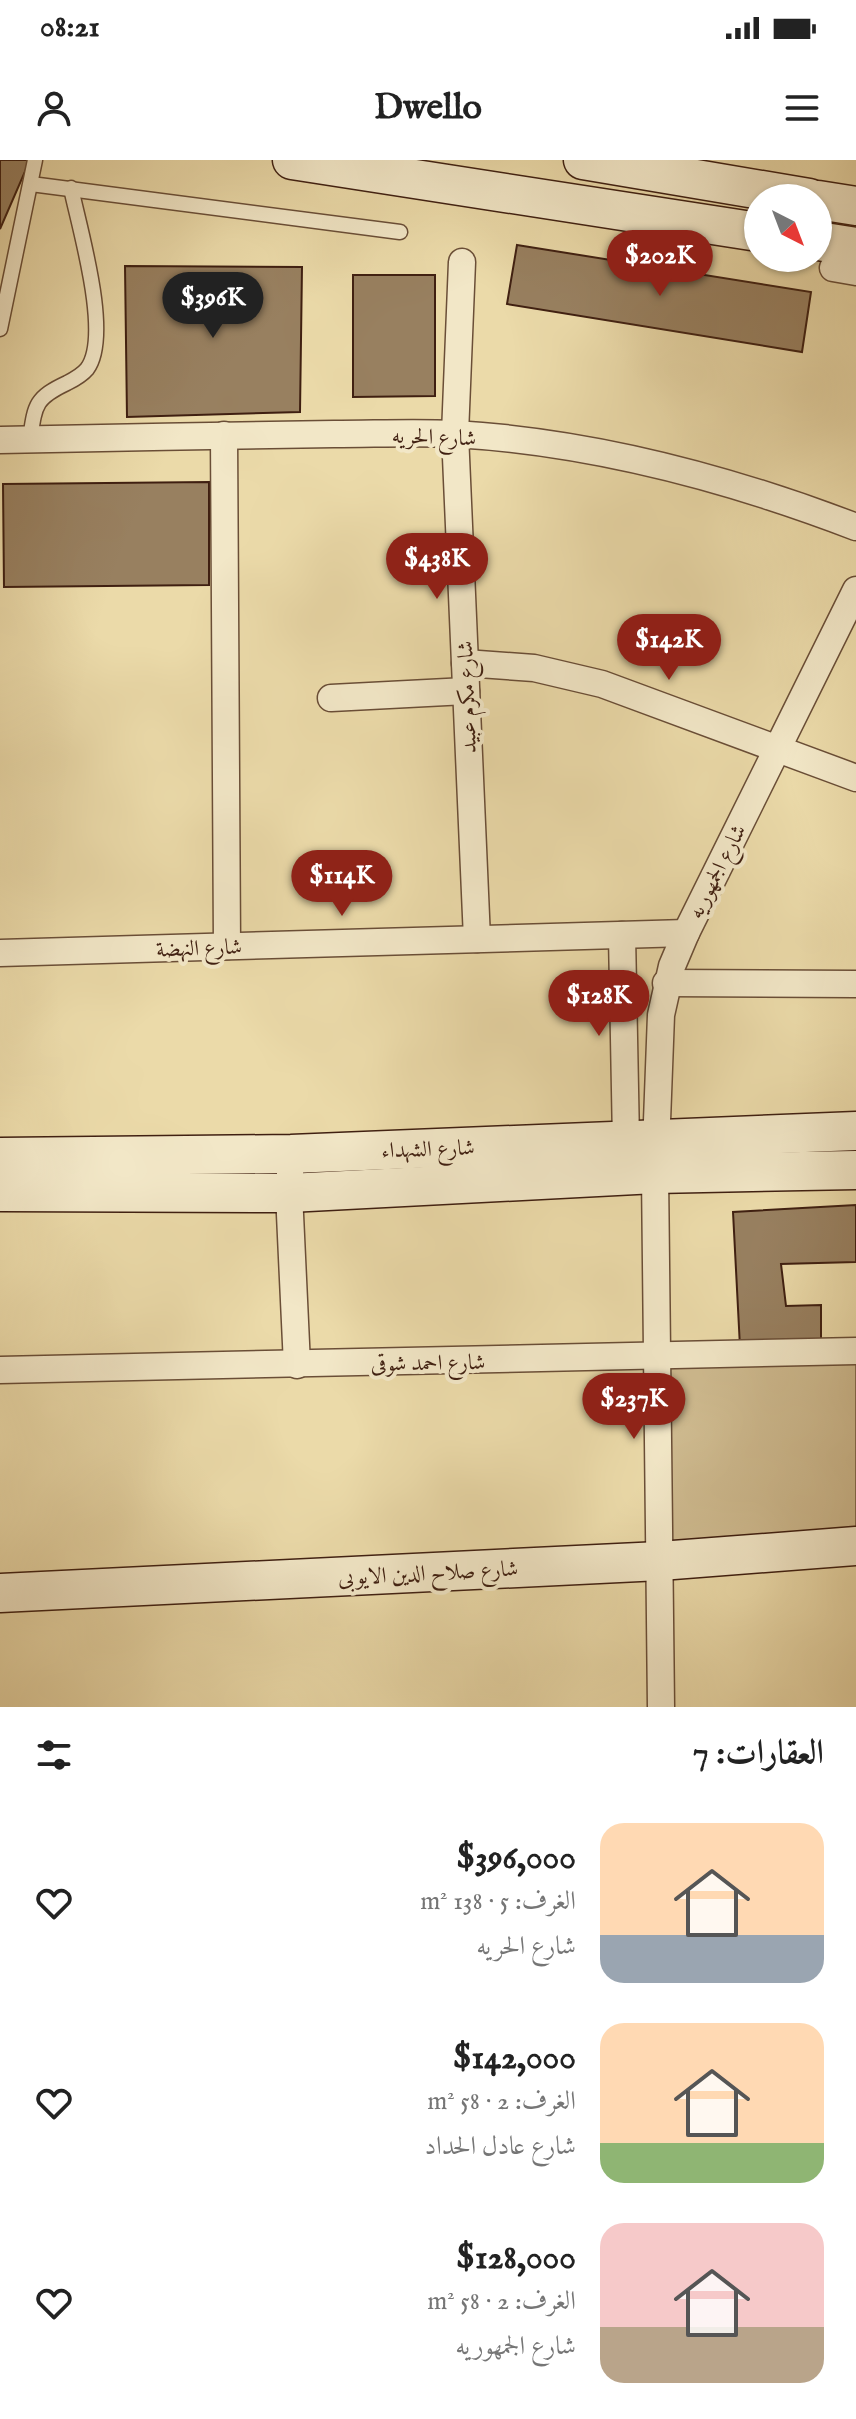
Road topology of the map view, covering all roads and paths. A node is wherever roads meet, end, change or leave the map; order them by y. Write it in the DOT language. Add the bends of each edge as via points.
graph roads {
  1 [pos="35,160"];
  2 [pos="292,160"];
  3 [pos="583,160"];
  4 [pos="480,174"];
  5 [pos="31,184"];
  6 [pos="744,187"];
  7 [pos="71,188"];
  8 [pos="832,202"];
  9 [pos="856,206"];
  10 [pos="744,229"];
  11 [pos="400,232"];
  12 [pos="462,262"];
  13 [pos="0,329"];
  14 [pos="455,434"];
  15 [pos="224,435"];
  16 [pos="30,439"];
  17 [pos="0,440"];
  18 [pos="856,527"];
  19 [pos="856,590"];
  20 [pos="465,663"];
  21 [pos="466,691"];
  22 [pos="331,698"];
  23 [pos="777,749"];
  24 [pos="856,778"];
  25 [pos="686,933"];
  26 [pos="622,935"];
  27 [pos="477,939"];
  28 [pos="227,946"];
  29 [pos="0,953"];
  30 [pos="666,983"];
  31 [pos="856,984"];
  32 [pos="856,1131"];
  33 [pos="646,1151"];
  34 [pos="291,1154"];
  35 [pos="0,1157"];
  36 [pos="856,1170"];
  37 [pos="0,1192"];
  38 [pos="289,1193"];
  39 [pos="856,1351"];
  40 [pos="658,1356"];
  41 [pos="297,1365"];
  42 [pos="0,1370"];
  43 [pos="856,1546"];
  44 [pos="660,1561"];
  45 [pos="0,1593"];
  46 [pos="661,1707"];
  1 -- 5 [label="lane"];
  2 -- 4 [label="street"];
  3 -- 6 [label="street"];
  4 -- 10 [label="street"];
  5 -- 7 [label="lane"];
  5 -- 13 [label="lane"];
  7 -- 11 [label="lane"];
  7 -- 16 [label="lane" via="92,276 96,347 87,370 38,401"];
  8 -- 9 [label="street"];
  12 -- 14 [label="street, شارع مكرم عبيد"];
  14 -- 15 [label="street, شارع الحريه"];
  14 -- 18 [label="street, شارع الحريه" via="629,459 715,479"];
  14 -- 20 [label="street, شارع مكرم عبيد"];
  15 -- 16 [label="street, شارع الحريه"];
  15 -- 28 [label="street"];
  16 -- 17 [label="street, شارع الحريه"];
  19 -- 23 [label="street, شارع الجمهوريه"];
  20 -- 21 [label="street, شارع مكرم عبيد"];
  20 -- 23 [label="street" via="534,668 602,684"];
  21 -- 22 [label="street"];
  21 -- 27 [label="street, شارع مكرم عبيد"];
  23 -- 24 [label="street"];
  23 -- 25 [label="street, شارع الجمهوريه"];
  25 -- 26 [label="street, شارع النهضة"];
  25 -- 30 [label="street, شارع الجمهوريه"];
  26 -- 27 [label="street, شارع النهضة"];
  26 -- 33 [label="street"];
  27 -- 28 [label="street, شارع النهضة"];
  28 -- 29 [label="street, شارع النهضة"];
  30 -- 31 [label="street"];
  30 -- 33 [label="street, شارع الجمهوريه"];
  32 -- 33 [label="street, شارع الشهداء"];
  33 -- 34 [label="street, شارع الشهداء"];
  33 -- 36 [label="street, شارع الشهداء"];
  33 -- 38 [label="street, شارع الشهداء"];
  33 -- 40 [label="street"];
  34 -- 35 [label="street, شارع الشهداء"];
  34 -- 38 [label="street"];
  37 -- 38 [label="street, شارع الشهداء"];
  38 -- 41 [label="street"];
  39 -- 40 [label="street, شارع احمد شوقى"];
  40 -- 41 [label="street, شارع احمد شوقى"];
  40 -- 44 [label="street"];
  41 -- 42 [label="street, شارع احمد شوقى"];
  43 -- 44 [label="street, شارع صلاح الدين الايوبى"];
  44 -- 45 [label="street, شارع صلاح الدين الايوبى"];
  44 -- 46 [label="street"];
}
